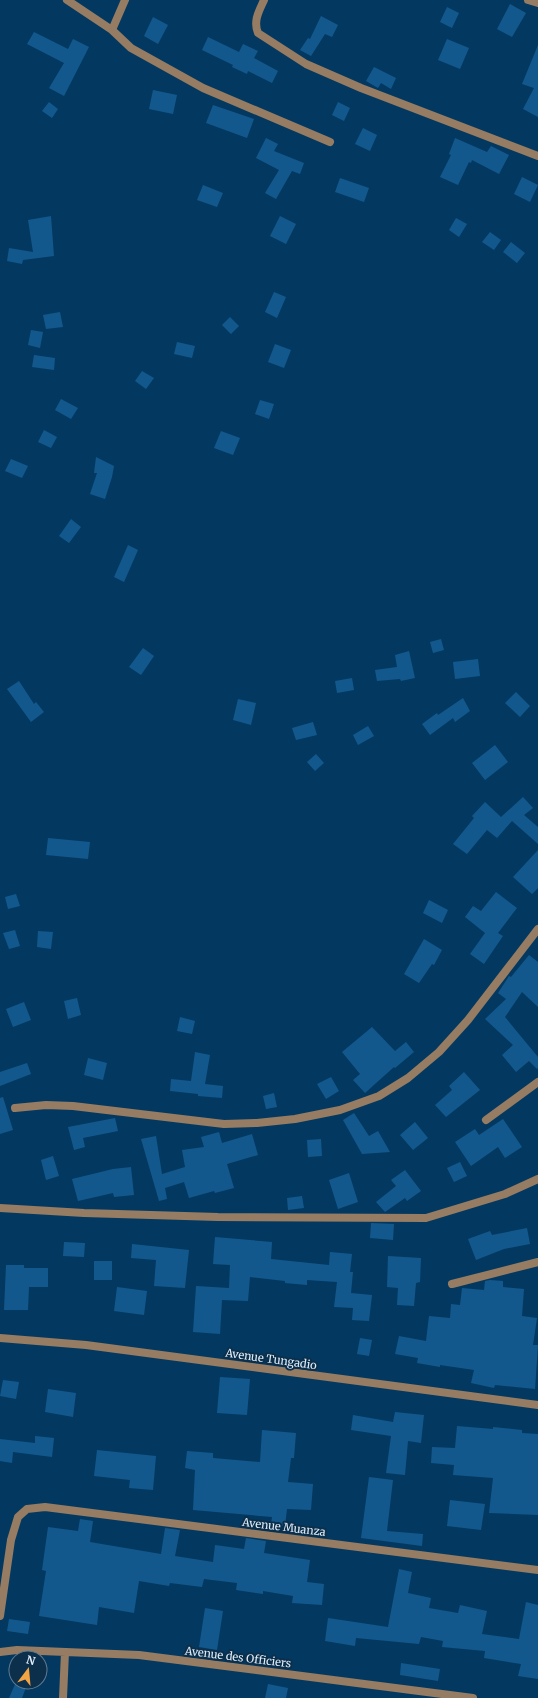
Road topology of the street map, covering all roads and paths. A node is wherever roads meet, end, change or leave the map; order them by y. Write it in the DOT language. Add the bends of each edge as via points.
graph roads {
  1 [pos="67,0"];
  2 [pos="125,0"];
  3 [pos="264,0"];
  4 [pos="528,0"];
  5 [pos="538,3"];
  6 [pos="112,30"];
  7 [pos="330,142"];
  8 [pos="538,156"];
  9 [pos="538,929"];
  10 [pos="538,1082"];
  11 [pos="15,1108"];
  12 [pos="486,1120"];
  13 [pos="538,1179"];
  14 [pos="0,1208"];
  15 [pos="538,1262"];
  16 [pos="452,1284"];
  17 [pos="0,1338"];
  18 [pos="538,1405"];
  19 [pos="538,1570"];
  20 [pos="0,1616"];
  21 [pos="0,1652"];
  22 [pos="65,1652"];
  23 [pos="63,1698"];
  24 [pos="473,1698"];
  1 -- 6 [label="street"];
  2 -- 6 [label="street"];
  3 -- 8 [label="street" via="256,20 255,27 258,33 306,64 361,88"];
  4 -- 5 [label="street"];
  6 -- 7 [label="street" via="131,48 203,88"];
  9 -- 11 [label="street" via="468,1020 439,1052 408,1078 379,1096 340,1110 295,1119 224,1124 73,1106"];
  10 -- 12 [label="street"];
  13 -- 14 [label="street" via="505,1194 426,1218 218,1217"];
  15 -- 16 [label="street"];
  17 -- 18 [label="street, Avenue Tungadio" via="86,1345"];
  19 -- 20 [label="street, Avenue Muanza" via="45,1507 27,1508 18,1517 11,1540"];
  21 -- 22 [label="street, Avenue des Officiers"];
  22 -- 23 [label="street"];
  22 -- 24 [label="street, Avenue des Officiers" via="139,1655"];
}
